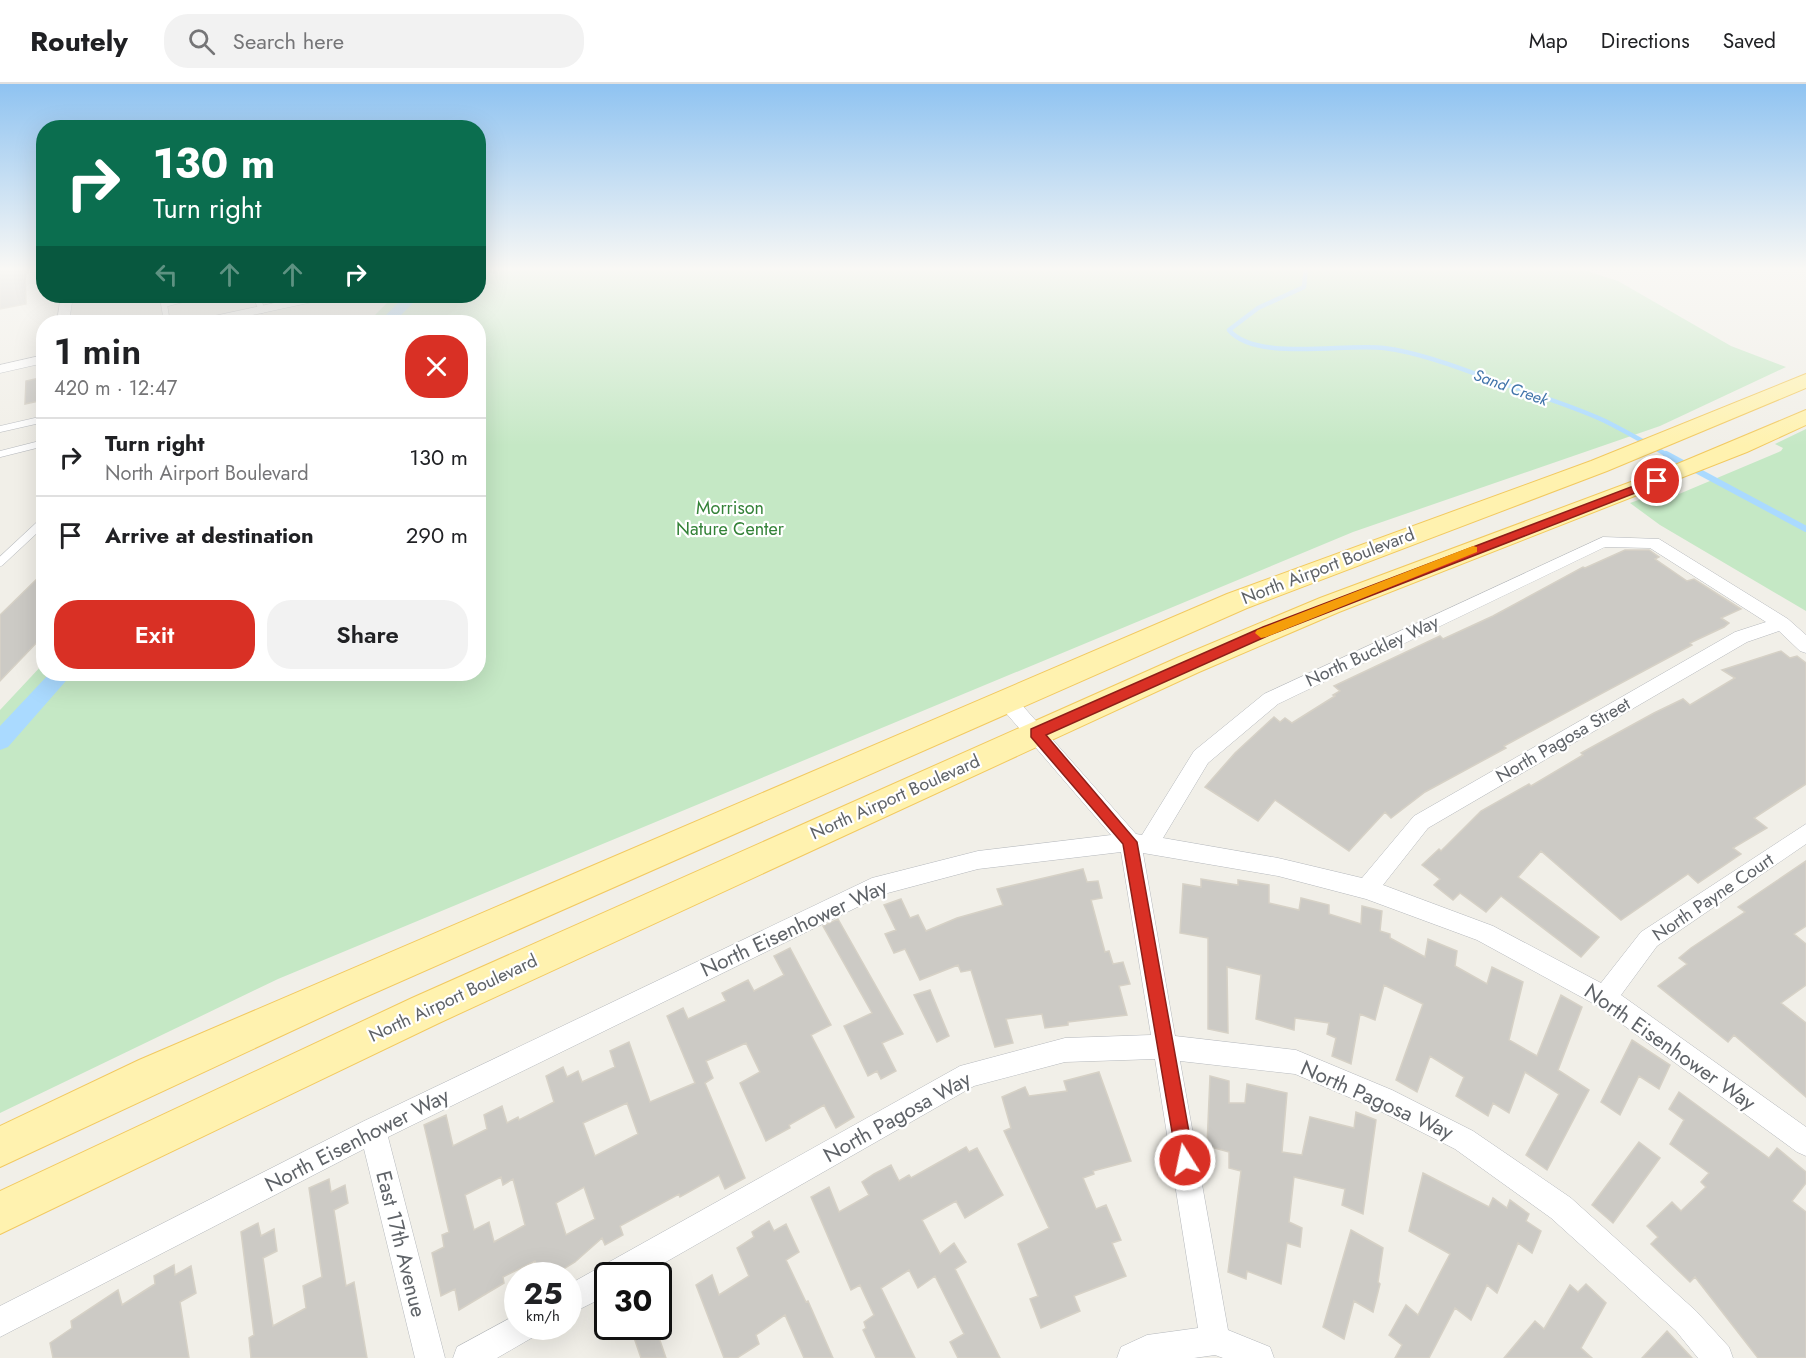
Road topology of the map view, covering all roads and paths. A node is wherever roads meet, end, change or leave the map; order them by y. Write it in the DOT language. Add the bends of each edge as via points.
graph roads {
  1 [pos="36,361"];
  2 [pos="0,369"];
  3 [pos="1806,380"];
  4 [pos="1806,417"];
  5 [pos="36,421"];
  6 [pos="0,429"];
  7 [pos="36,445"];
  8 [pos="0,454"];
  9 [pos="36,528"];
  10 [pos="0,562"];
  11 [pos="1782,623"];
  12 [pos="1806,645"];
  13 [pos="1007,701"];
  14 [pos="1036,733"];
  15 [pos="1806,833"];
  16 [pos="1138,843"];
  17 [pos="1367,889"];
  18 [pos="1605,997"];
  19 [pos="1166,1047"];
  20 [pos="373,1130"];
  21 [pos="1806,1143"];
  22 [pos="0,1147"];
  23 [pos="0,1213"];
  24 [pos="638,1262"];
  25 [pos="0,1322"];
  26 [pos="504,1338"];
  27 [pos="1215,1340"];
  28 [pos="430,1358"];
  29 [pos="468,1358"];
  30 [pos="1132,1358"];
  31 [pos="1259,1358"];
  32 [pos="1718,1358"];
  1 -- 2 [label="street"];
  3 -- 13 [label="main road, North Airport Boulevard" via="1599,466 1237,601"];
  4 -- 14 [label="main road, North Airport Boulevard" via="1636,489 1268,630"];
  5 -- 6 [label="lane"];
  7 -- 8 [label="lane"];
  9 -- 10 [label="lane"];
  11 -- 12 [label="street"];
  11 -- 16 [label="street, North Buckley Way" via="1653,543 1603,542 1271,699 1201,757"];
  11 -- 17 [label="street, North Pagosa Street" via="1741,637 1421,822"];
  13 -- 14 [label="street"];
  13 -- 22 [label="main road, North Airport Boulevard" via="341,990"];
  14 -- 16 [label="street"];
  14 -- 23 [label="main road, North Airport Boulevard" via="188,1120"];
  15 -- 18 [label="street, North Payne Court" via="1649,939"];
  16 -- 17 [label="street, North Eisenhower Way" via="1278,867"];
  16 -- 19 [label="street"];
  16 -- 20 [label="street, North Eisenhower Way" via="978,860 880,885"];
  17 -- 18 [label="street, North Eisenhower Way" via="1485,933"];
  18 -- 21 [label="street, North Eisenhower Way"];
  19 -- 24 [label="street, North Pagosa Way" via="1065,1050 969,1075"];
  19 -- 27 [label="street"];
  19 -- 32 [label="street, North Pagosa Way" via="1296,1062 1383,1099 1464,1140 1561,1208 1686,1321"];
  20 -- 25 [label="street, North Eisenhower Way"];
  20 -- 28 [label="street, East 17th Avenue"];
  26 -- 29 [label="street"];
  27 -- 30 [label="street" via="1147,1350"];
  27 -- 31 [label="street"];
}
